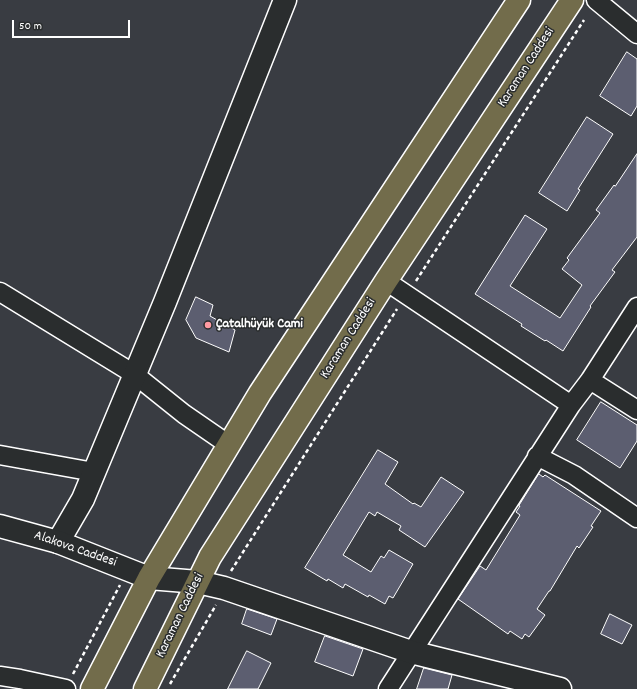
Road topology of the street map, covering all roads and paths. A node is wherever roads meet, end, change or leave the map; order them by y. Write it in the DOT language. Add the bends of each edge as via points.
graph roads {
  1 [pos="285,0"];
  2 [pos="519,0"];
  3 [pos="596,0"];
  4 [pos="579,8"];
  5 [pos="637,34"];
  6 [pos="386,281"];
  7 [pos="415,282"];
  8 [pos="0,292"];
  9 [pos="400,304"];
  10 [pos="637,307"];
  11 [pos="134,374"];
  12 [pos="590,380"];
  13 [pos="571,404"];
  14 [pos="637,410"];
  15 [pos="229,445"];
  16 [pos="0,455"];
  17 [pos="537,456"];
  18 [pos="94,472"];
  19 [pos="637,518"];
  20 [pos="0,526"];
  21 [pos="58,542"];
  22 [pos="128,569"];
  23 [pos="230,573"];
  24 [pos="149,578"];
  25 [pos="198,582"];
  26 [pos="219,600"];
  27 [pos="411,652"];
  28 [pos="0,676"];
  29 [pos="68,684"];
  30 [pos="92,689"];
  31 [pos="145,689"];
  32 [pos="167,689"];
  33 [pos="388,689"];
  34 [pos="560,689"];
  1 -- 11 [label="street"];
  2 -- 15 [label="highway" via="260,393"];
  3 -- 5 [label="street"];
  4 -- 6 [label="highway, Karaman Caddesi"];
  4 -- 7 [label="path"];
  6 -- 13 [label="street"];
  6 -- 25 [label="highway, Karaman Caddesi" via="210,557"];
  8 -- 11 [label="street"];
  9 -- 23 [label="path"];
  10 -- 12 [label="street"];
  11 -- 15 [label="street" via="184,414"];
  11 -- 18 [label="street"];
  12 -- 13 [label="street"];
  12 -- 14 [label="street"];
  13 -- 17 [label="street"];
  15 -- 24 [label="highway"];
  16 -- 18 [label="street"];
  17 -- 19 [label="street" via="574,475"];
  17 -- 27 [label="street"];
  18 -- 21 [label="street" via="84,499"];
  20 -- 21 [label="street, Alakova Caddesi"];
  21 -- 22 [label="street, Alakova Caddesi"];
  22 -- 24 [label="street, Alakova Caddesi"];
  22 -- 29 [label="path"];
  24 -- 25 [label="street, Alakova Caddesi"];
  24 -- 30 [label="highway"];
  25 -- 27 [label="street, Alakova Caddesi" via="237,591"];
  25 -- 31 [label="highway, Karaman Caddesi"];
  26 -- 32 [label="path"];
  27 -- 33 [label="street"];
  27 -- 34 [label="street, Alakova Caddesi"];
  28 -- 29 [label="street"];
}
